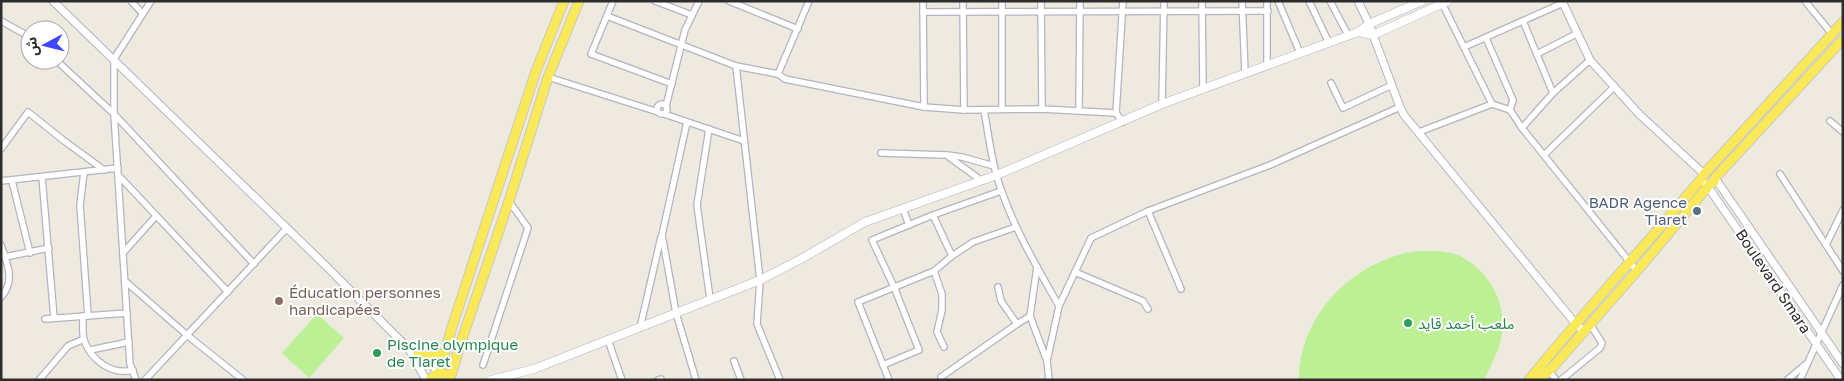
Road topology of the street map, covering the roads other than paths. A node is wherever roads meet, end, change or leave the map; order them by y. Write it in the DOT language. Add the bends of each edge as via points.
graph roads {
  1 [pos="53,1"];
  2 [pos="131,1"];
  3 [pos="151,1"];
  4 [pos="564,1"];
  5 [pos="579,1"];
  6 [pos="613,1"];
  7 [pos="661,1"];
  8 [pos="699,1"];
  9 [pos="729,1"];
  10 [pos="809,1"];
  11 [pos="923,1"];
  12 [pos="963,1"];
  13 [pos="1002,1"];
  14 [pos="1041,1"];
  15 [pos="1080,1"];
  16 [pos="1123,1"];
  17 [pos="1164,1"];
  18 [pos="1202,1"];
  19 [pos="1242,1"];
  20 [pos="1267,1"];
  21 [pos="1278,1"];
  22 [pos="1309,1"];
  23 [pos="1330,1"];
  24 [pos="1358,1"];
  25 [pos="1422,1"];
  26 [pos="1805,1"];
  27 [pos="656,2"];
  28 [pos="1444,2"];
  29 [pos="1563,2"];
  30 [pos="1202,10"];
  31 [pos="1242,10"];
  32 [pos="1080,11"];
  33 [pos="1123,11"];
  34 [pos="1164,11"];
  35 [pos="1268,11"];
  36 [pos="923,12"];
  37 [pos="963,12"];
  38 [pos="1002,12"];
  39 [pos="1041,12"];
  40 [pos="142,13"];
  41 [pos="692,15"];
  42 [pos="607,16"];
  43 [pos="1,21"];
  44 [pos="1523,21"];
  45 [pos="1843,22"];
  46 [pos="1369,24"];
  47 [pos="798,29"];
  48 [pos="20,32"];
  49 [pos="1358,32"];
  50 [pos="1578,33"];
  51 [pos="1832,34"];
  52 [pos="1348,35"];
  53 [pos="1373,35"];
  54 [pos="1486,38"];
  55 [pos="1843,39"];
  56 [pos="1329,43"];
  57 [pos="680,45"];
  58 [pos="1464,47"];
  59 [pos="1300,53"];
  60 [pos="1537,54"];
  61 [pos="114,59"];
  62 [pos="1590,60"];
  63 [pos="1267,65"];
  64 [pos="736,66"];
  65 [pos="67,70"];
  66 [pos="1245,72"];
  67 [pos="778,74"];
  68 [pos="548,77"];
  69 [pos="1331,83"];
  70 [pos="672,84"];
  71 [pos="1392,85"];
  72 [pos="1614,87"];
  73 [pos="1203,88"];
  74 [pos="1553,93"];
  75 [pos="1162,104"];
  76 [pos="1492,104"];
  77 [pos="924,107"];
  78 [pos="1400,108"];
  79 [pos="1002,109"];
  80 [pos="1042,109"];
  81 [pos="964,110"];
  82 [pos="984,110"];
  83 [pos="1079,110"];
  84 [pos="1510,110"];
  85 [pos="661,113"];
  86 [pos="1116,113"];
  87 [pos="114,114"];
  88 [pos="1830,121"];
  89 [pos="687,122"];
  90 [pos="1122,122"];
  91 [pos="1522,128"];
  92 [pos="710,129"];
  93 [pos="1419,132"];
  94 [pos="1843,132"];
  95 [pos="744,141"];
  96 [pos="1,149"];
  97 [pos="881,153"];
  98 [pos="1544,154"];
  99 [pos="947,156"];
  100 [pos="994,166"];
  101 [pos="118,168"];
  102 [pos="104,170"];
  103 [pos="84,172"];
  104 [pos="1780,174"];
  105 [pos="119,176"];
  106 [pos="997,176"];
  107 [pos="42,177"];
  108 [pos="1707,180"];
  109 [pos="1,181"];
  110 [pos="12,181"];
  111 [pos="982,181"];
  112 [pos="1001,191"];
  113 [pos="509,201"];
  114 [pos="903,209"];
  115 [pos="1843,210"];
  116 [pos="1148,211"];
  117 [pos="933,215"];
  118 [pos="156,216"];
  119 [pos="909,225"];
  120 [pos="1016,227"];
  121 [pos="287,228"];
  122 [pos="662,235"];
  123 [pos="1,245"];
  124 [pos="1826,245"];
  125 [pos="49,248"];
  126 [pos="30,253"];
  127 [pos="123,253"];
  128 [pos="952,256"];
  129 [pos="5,257"];
  130 [pos="1630,263"];
  131 [pos="254,264"];
  132 [pos="1037,267"];
  133 [pos="934,271"];
  134 [pos="1637,271"];
  135 [pos="1843,271"];
  136 [pos="1076,272"];
  137 [pos="760,280"];
  138 [pos="125,281"];
  139 [pos="1843,285"];
  140 [pos="894,287"];
  141 [pos="998,287"];
  142 [pos="1182,288"];
  143 [pos="228,292"];
  144 [pos="1,297"];
  145 [pos="710,299"];
  146 [pos="1059,306"];
  147 [pos="1148,309"];
  148 [pos="127,313"];
  149 [pos="676,313"];
  150 [pos="86,316"];
  151 [pos="1030,316"];
  152 [pos="54,318"];
  153 [pos="45,319"];
  154 [pos="1575,323"];
  155 [pos="1017,324"];
  156 [pos="1590,324"];
  157 [pos="640,328"];
  158 [pos="1583,331"];
  159 [pos="1820,333"];
  160 [pos="187,335"];
  161 [pos="84,339"];
  162 [pos="608,340"];
  163 [pos="129,342"];
  164 [pos="1816,342"];
  165 [pos="944,347"];
  166 [pos="90,350"];
  167 [pos="409,350"];
  168 [pos="444,354"];
  169 [pos="418,355"];
  170 [pos="734,361"];
  171 [pos="1047,361"];
  172 [pos="1808,363"];
  173 [pos="1843,364"];
  174 [pos="483,365"];
  175 [pos="883,365"];
  176 [pos="133,370"];
  177 [pos="1549,370"];
  178 [pos="439,374"];
  179 [pos="941,377"];
  180 [pos="450,379"];
  181 [pos="39,380"];
  182 [pos="136,380"];
  183 [pos="145,380"];
  184 [pos="243,380"];
  185 [pos="428,380"];
  186 [pos="491,380"];
  187 [pos="622,380"];
  188 [pos="696,380"];
  189 [pos="741,380"];
  190 [pos="780,380"];
  191 [pos="889,380"];
  192 [pos="1049,380"];
  193 [pos="1529,380"];
  194 [pos="1538,380"];
  195 [pos="1556,380"];
  196 [pos="1561,380"];
  197 [pos="1787,380"];
  198 [pos="1800,380"];
  199 [pos="1841,380"];
  1 -- 61 [label="street"];
  2 -- 40 [label="street"];
  3 -- 40 [label="street"];
  4 -- 168 [label="main road" via="536,71"];
  5 -- 68 [label="main road"];
  6 -- 42 [label="street"];
  7 -- 27 [label="street"];
  8 -- 41 [label="street"];
  9 -- 47 [label="street"];
  10 -- 47 [label="street"];
  11 -- 36 [label="street"];
  12 -- 37 [label="street"];
  13 -- 38 [label="street"];
  14 -- 39 [label="street"];
  15 -- 32 [label="street"];
  16 -- 33 [label="street"];
  17 -- 34 [label="street"];
  18 -- 30 [label="street"];
  19 -- 31 [label="street"];
  20 -- 35 [label="street"];
  21 -- 59 [label="street"];
  22 -- 56 [label="street"];
  23 -- 52 [label="street"];
  24 -- 46 [label="street"];
  25 -- 46 [label="main road"];
  26 -- 51 [label="street"];
  27 -- 41 [label="street"];
  28 -- 53 [label="main road"];
  28 -- 58 [label="street"];
  29 -- 44 [label="street"];
  29 -- 50 [label="street"];
  30 -- 31 [label="street"];
  30 -- 34 [label="street"];
  30 -- 73 [label="street"];
  31 -- 35 [label="street"];
  31 -- 66 [label="street"];
  32 -- 33 [label="street"];
  32 -- 39 [label="street"];
  32 -- 83 [label="street"];
  33 -- 34 [label="street"];
  33 -- 86 [label="street"];
  34 -- 75 [label="street"];
  35 -- 63 [label="street"];
  36 -- 37 [label="street"];
  36 -- 77 [label="street"];
  37 -- 38 [label="street"];
  37 -- 81 [label="street"];
  38 -- 39 [label="street"];
  38 -- 79 [label="street"];
  39 -- 80 [label="street"];
  40 -- 61 [label="street"];
  41 -- 57 [label="street"];
  42 -- 57 [label="street"];
  42 -- 70 [label="street" via="591,54"];
  43 -- 48 [label="street"];
  44 -- 54 [label="street"];
  44 -- 60 [label="street"];
  45 -- 51 [label="main road"];
  46 -- 49 [label="main road"];
  46 -- 53 [label="street"];
  47 -- 67 [label="street"];
  49 -- 52 [label="main road"];
  49 -- 53 [label="main road"];
  50 -- 60 [label="street"];
  50 -- 62 [label="street"];
  51 -- 108 [label="main road"];
  52 -- 56 [label="main road"];
  53 -- 71 [label="street"];
  54 -- 58 [label="street"];
  54 -- 84 [label="street" via="1513,100"];
  55 -- 108 [label="main road"];
  56 -- 59 [label="main road"];
  57 -- 64 [label="street"];
  57 -- 70 [label="street"];
  58 -- 76 [label="street"];
  59 -- 63 [label="main road"];
  60 -- 74 [label="street"];
  61 -- 87 [label="street"];
  61 -- 121 [label="street"];
  62 -- 72 [label="street"];
  62 -- 74 [label="street"];
  63 -- 66 [label="main road"];
  64 -- 67 [label="street"];
  64 -- 95 [label="street"];
  65 -- 87 [label="street"];
  66 -- 73 [label="main road"];
  67 -- 77 [label="street" via="784,79"];
  68 -- 85 [label="street"];
  68 -- 113 [label="main road"];
  69 -- 71 [label="street" via="1343,108"];
  70 -- 85 [label="street" via="667,110"];
  71 -- 78 [label="street"];
  72 -- 98 [label="street"];
  72 -- 108 [label="street"];
  73 -- 75 [label="main road"];
  74 -- 91 [label="street"];
  75 -- 90 [label="main road"];
  76 -- 84 [label="street"];
  76 -- 93 [label="street"];
  77 -- 81 [label="street"];
  78 -- 93 [label="street"];
  78 -- 116 [label="street" via="1270,165"];
  79 -- 80 [label="street"];
  79 -- 82 [label="street"];
  80 -- 83 [label="street"];
  81 -- 82 [label="street"];
  82 -- 100 [label="street"];
  83 -- 86 [label="street"];
  84 -- 91 [label="street"];
  85 -- 89 [label="street"];
  86 -- 90 [label="street"];
  87 -- 101 [label="street"];
  87 -- 131 [label="street"];
  88 -- 94 [label="street"];
  89 -- 92 [label="street"];
  89 -- 122 [label="street"];
  90 -- 106 [label="main road"];
  91 -- 98 [label="street"];
  92 -- 95 [label="street"];
  92 -- 145 [label="street" via="697,205"];
  93 -- 154 [label="street"];
  95 -- 137 [label="street"];
  96 -- 102 [label="street" via="28,112"];
  97 -- 99 [label="street"];
  98 -- 130 [label="street"];
  99 -- 100 [label="street"];
  99 -- 111 [label="street"];
  100 -- 106 [label="street"];
  101 -- 102 [label="street"];
  101 -- 105 [label="street"];
  102 -- 103 [label="street"];
  103 -- 107 [label="street"];
  103 -- 150 [label="street" via="80,205"];
  104 -- 124 [label="street"];
  105 -- 118 [label="street"];
  105 -- 127 [label="street"];
  106 -- 111 [label="main road"];
  106 -- 112 [label="street"];
  107 -- 110 [label="street"];
  107 -- 125 [label="street"];
  108 -- 130 [label="main road"];
  108 -- 134 [label="main road"];
  108 -- 159 [label="street"];
  108 -- 164 [label="street, Boulevard Smara"];
  109 -- 110 [label="street"];
  110 -- 126 [label="street"];
  111 -- 114 [label="main road"];
  112 -- 117 [label="street"];
  112 -- 120 [label="street"];
  113 -- 174 [label="street" via="528,228"];
  113 -- 180 [label="main road"];
  114 -- 119 [label="street"];
  114 -- 137 [label="main road" via="865,222"];
  115 -- 124 [label="street"];
  116 -- 136 [label="street" via="1091,238"];
  116 -- 142 [label="street"];
  117 -- 119 [label="street"];
  117 -- 128 [label="street"];
  118 -- 127 [label="street"];
  118 -- 143 [label="street"];
  119 -- 140 [label="street" via="872,240"];
  120 -- 128 [label="street" via="973,242"];
  120 -- 132 [label="street"];
  121 -- 131 [label="street"];
  121 -- 167 [label="street"];
  122 -- 149 [label="street"];
  122 -- 157 [label="street"];
  123 -- 129 [label="street"];
  124 -- 135 [label="street"];
  125 -- 126 [label="street"];
  125 -- 152 [label="street"];
  126 -- 129 [label="street"];
  127 -- 138 [label="street"];
  128 -- 133 [label="street"];
  129 -- 144 [label="street" via="10,281"];
  130 -- 134 [label="street"];
  130 -- 154 [label="main road"];
  131 -- 143 [label="street"];
  132 -- 146 [label="street"];
  132 -- 151 [label="street"];
  133 -- 140 [label="street"];
  133 -- 165 [label="street" via="942,294 937,332"];
  134 -- 156 [label="main road"];
  136 -- 146 [label="street"];
  136 -- 147 [label="street" via="1143,300"];
  137 -- 145 [label="main road"];
  137 -- 190 [label="street" via="757,324"];
  138 -- 148 [label="street"];
  138 -- 160 [label="street"];
  139 -- 159 [label="street"];
  140 -- 175 [label="street" via="858,302"];
  140 -- 175 [label="street" via="919,350"];
  141 -- 155 [label="street" via="1001,302"];
  143 -- 160 [label="street"];
  145 -- 149 [label="main road"];
  146 -- 171 [label="street"];
  148 -- 150 [label="street"];
  148 -- 163 [label="street"];
  149 -- 157 [label="main road"];
  149 -- 188 [label="street"];
  150 -- 152 [label="street"];
  150 -- 161 [label="street"];
  151 -- 155 [label="street"];
  151 -- 171 [label="street"];
  152 -- 153 [label="street"];
  154 -- 158 [label="street"];
  154 -- 193 [label="main road"];
  155 -- 179 [label="street"];
  156 -- 158 [label="main road"];
  156 -- 196 [label="street" via="1602,346"];
  157 -- 162 [label="main road"];
  158 -- 177 [label="main road"];
  159 -- 164 [label="street"];
  159 -- 173 [label="street"];
  160 -- 183 [label="street"];
  160 -- 184 [label="street"];
  161 -- 166 [label="street"];
  161 -- 181 [label="street" via="68,346"];
  162 -- 186 [label="main road" via="534,369"];
  162 -- 187 [label="street"];
  163 -- 166 [label="street"];
  163 -- 176 [label="street"];
  164 -- 172 [label="street"];
  164 -- 199 [label="street, Boulevard Smara"];
  166 -- 176 [label="street" via="107,368 120,372"];
  167 -- 169 [label="street"];
  167 -- 185 [label="street"];
  168 -- 169 [label="main road"];
  168 -- 178 [label="main road"];
  169 -- 178 [label="street"];
  170 -- 189 [label="street"];
  171 -- 192 [label="street"];
  172 -- 197 [label="street"];
  172 -- 198 [label="street"];
  175 -- 191 [label="street"];
  176 -- 182 [label="street"];
  177 -- 194 [label="main road"];
  177 -- 195 [label="street"];
  178 -- 180 [label="main road"];
  178 -- 185 [label="main road"];
}
